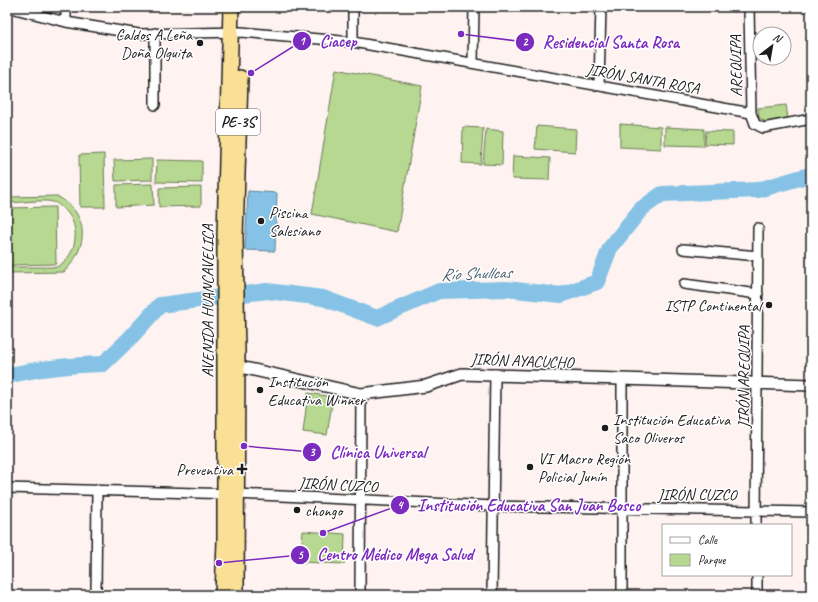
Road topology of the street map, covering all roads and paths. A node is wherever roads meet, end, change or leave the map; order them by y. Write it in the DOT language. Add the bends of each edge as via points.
graph roads {
  1 [pos="7,7"];
  2 [pos="66,7"];
  3 [pos="232,7"];
  4 [pos="242,7"];
  5 [pos="353,7"];
  6 [pos="474,7"];
  7 [pos="601,7"];
  8 [pos="749,7"];
  9 [pos="66,22"];
  10 [pos="236,32"];
  11 [pos="155,34"];
  12 [pos="353,42"];
  13 [pos="473,63"];
  14 [pos="599,85"];
  15 [pos="155,105"];
  16 [pos="751,113"];
  17 [pos="811,119"];
  18 [pos="758,228"];
  19 [pos="683,249"];
  20 [pos="758,256"];
  21 [pos="684,284"];
  22 [pos="758,294"];
  23 [pos="233,357"];
  24 [pos="495,374"];
  25 [pos="622,380"];
  26 [pos="758,383"];
  27 [pos="811,384"];
  28 [pos="361,394"];
  29 [pos="7,488"];
  30 [pos="97,490"];
  31 [pos="230,494"];
  32 [pos="360,500"];
  33 [pos="494,506"];
  34 [pos="622,509"];
  35 [pos="756,510"];
  36 [pos="811,512"];
  37 [pos="756,524"];
  38 [pos="757,576"];
  39 [pos="96,595"];
  40 [pos="223,595"];
  41 [pos="236,595"];
  42 [pos="360,595"];
  43 [pos="492,595"];
  44 [pos="622,595"];
  45 [pos="757,595"];
  1 -- 9 [label="street, JIRÓN SANTA ROSA"];
  2 -- 9 [label="street"];
  3 -- 10 [label="highway, AVENIDA HUANCAVELICA / PE-3S"];
  4 -- 10 [label="highway, AVENIDA HUANCAVELICA / PE-3S"];
  5 -- 12 [label="street"];
  6 -- 13 [label="street"];
  7 -- 14 [label="street"];
  8 -- 16 [label="street, AREQUIPA"];
  9 -- 11 [label="street, JIRÓN SANTA ROSA" via="139,34"];
  10 -- 11 [label="street, JIRÓN SANTA ROSA"];
  10 -- 12 [label="street, JIRÓN SANTA ROSA"];
  10 -- 23 [label="highway, AVENIDA HUANCAVELICA / PE-3S" via="230,236"];
  11 -- 15 [label="street"];
  12 -- 13 [label="street, JIRÓN SANTA ROSA"];
  13 -- 14 [label="street, JIRÓN SANTA ROSA"];
  14 -- 16 [label="street, JIRÓN SANTA ROSA"];
  16 -- 17 [label="street, AREQUIPA" via="755,124 763,128"];
  18 -- 20 [label="street, JIRÓN AREQUIPA"];
  19 -- 20 [label="street"];
  20 -- 22 [label="street, JIRÓN AREQUIPA"];
  21 -- 22 [label="street"];
  22 -- 26 [label="street, JIRÓN AREQUIPA"];
  23 -- 28 [label="street, JIRÓN AYACUCHO"];
  23 -- 31 [label="highway, AVENIDA HUANCAVELICA / PE-3S"];
  24 -- 25 [label="street, JIRÓN AYACUCHO"];
  24 -- 28 [label="street, JIRÓN AYACUCHO" via="462,374 426,386"];
  24 -- 33 [label="street"];
  25 -- 26 [label="street, JIRÓN AYACUCHO"];
  25 -- 34 [label="street"];
  26 -- 27 [label="street, JIRÓN AYACUCHO"];
  26 -- 35 [label="street, JIRÓN AREQUIPA"];
  28 -- 32 [label="street"];
  29 -- 30 [label="street, JIRÓN CUZCO"];
  30 -- 31 [label="street, JIRÓN CUZCO"];
  30 -- 39 [label="street"];
  31 -- 32 [label="street, JIRÓN CUZCO"];
  31 -- 40 [label="highway, AVENIDA HUANCAVELICA / PE-3S"];
  31 -- 41 [label="highway, AVENIDA HUANCAVELICA / PE-3S"];
  32 -- 33 [label="street, JIRÓN CUZCO"];
  32 -- 42 [label="street"];
  33 -- 34 [label="street, JIRÓN CUZCO"];
  33 -- 43 [label="street"];
  34 -- 35 [label="street, JIRÓN CUZCO"];
  34 -- 44 [label="street"];
  35 -- 36 [label="street, JIRÓN CUZCO"];
  35 -- 37 [label="street, JIRÓN AREQUIPA"];
  38 -- 45 [label="street"];
}
